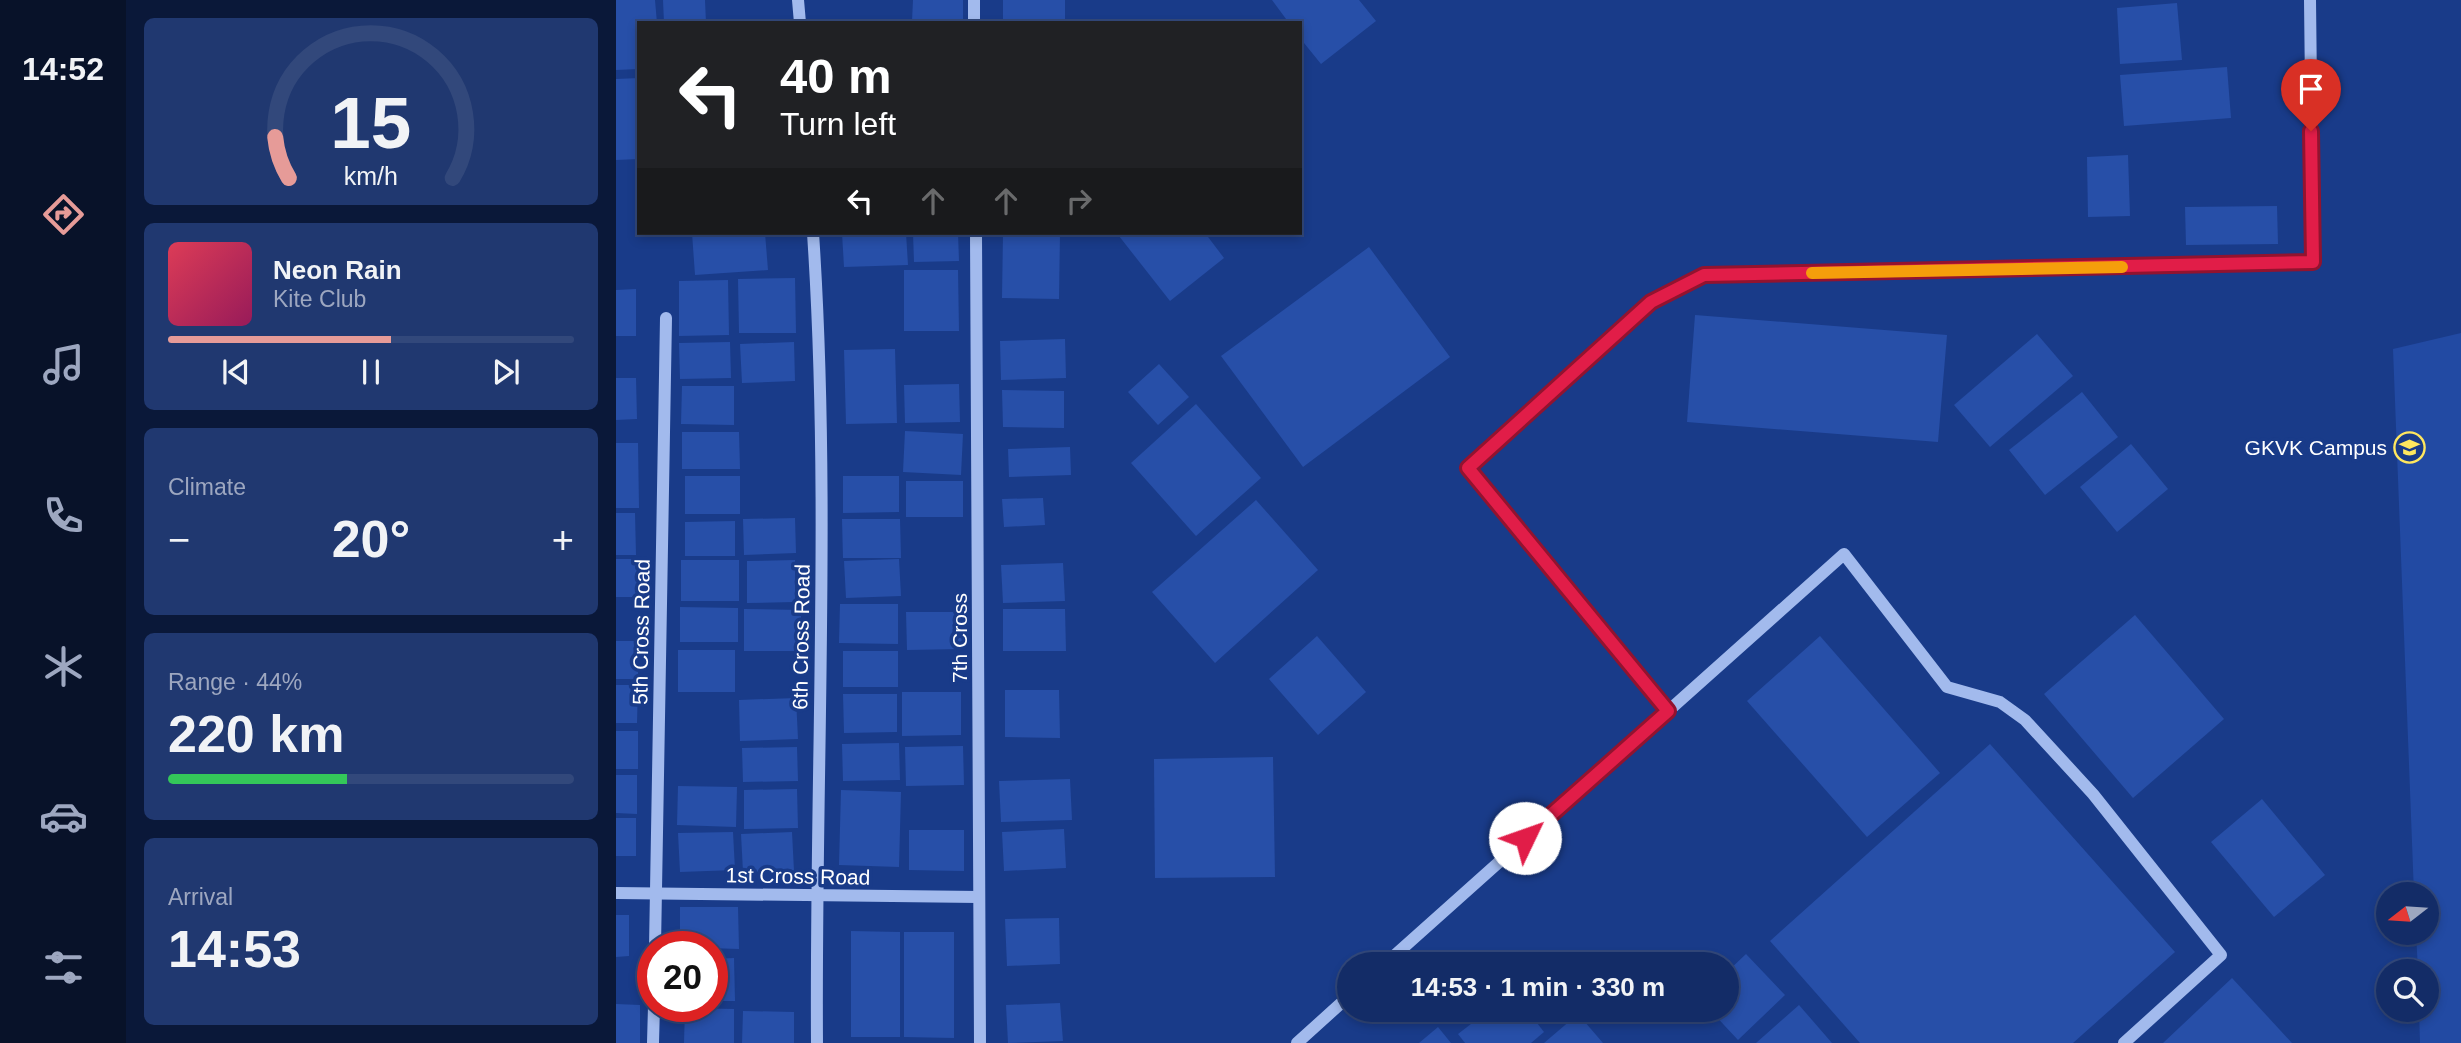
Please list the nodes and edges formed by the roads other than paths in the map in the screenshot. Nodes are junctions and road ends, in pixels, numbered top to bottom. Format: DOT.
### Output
graph roads {
  1 [pos="798,0"];
  2 [pos="974,0"];
  3 [pos="2310,0"];
  4 [pos="800,21"];
  5 [pos="975,21"];
  6 [pos="813,235"];
  7 [pos="976,235"];
  8 [pos="666,318"];
  9 [pos="1668,711"];
  10 [pos="616,893"];
  11 [pos="656,893"];
  12 [pos="816,895"];
  13 [pos="979,897"];
  14 [pos="655,931"];
  15 [pos="1398,952"];
  16 [pos="1337,1007"];
  17 [pos="654,1022"];
  18 [pos="653,1043"];
  19 [pos="817,1043"];
  20 [pos="980,1043"];
  21 [pos="1297,1043"];
  22 [pos="2124,1043"];
  1 -- 4 [label="street"];
  2 -- 5 [label="street"];
  3 -- 9 [label="street"];
  6 -- 12 [label="street, 6th Cross Road"];
  7 -- 13 [label="street, 7th Cross"];
  8 -- 11 [label="street, 5th Cross Road"];
  9 -- 15 [label="street"];
  9 -- 22 [label="street"];
  10 -- 11 [label="street, 1st Cross Road"];
  11 -- 12 [label="street, 1st Cross Road"];
  11 -- 14 [label="street, 5th Cross Road"];
  12 -- 13 [label="street, 1st Cross Road"];
  12 -- 19 [label="street, 6th Cross Road"];
  13 -- 20 [label="street, 7th Cross"];
  16 -- 21 [label="street"];
  17 -- 18 [label="street"];
}
